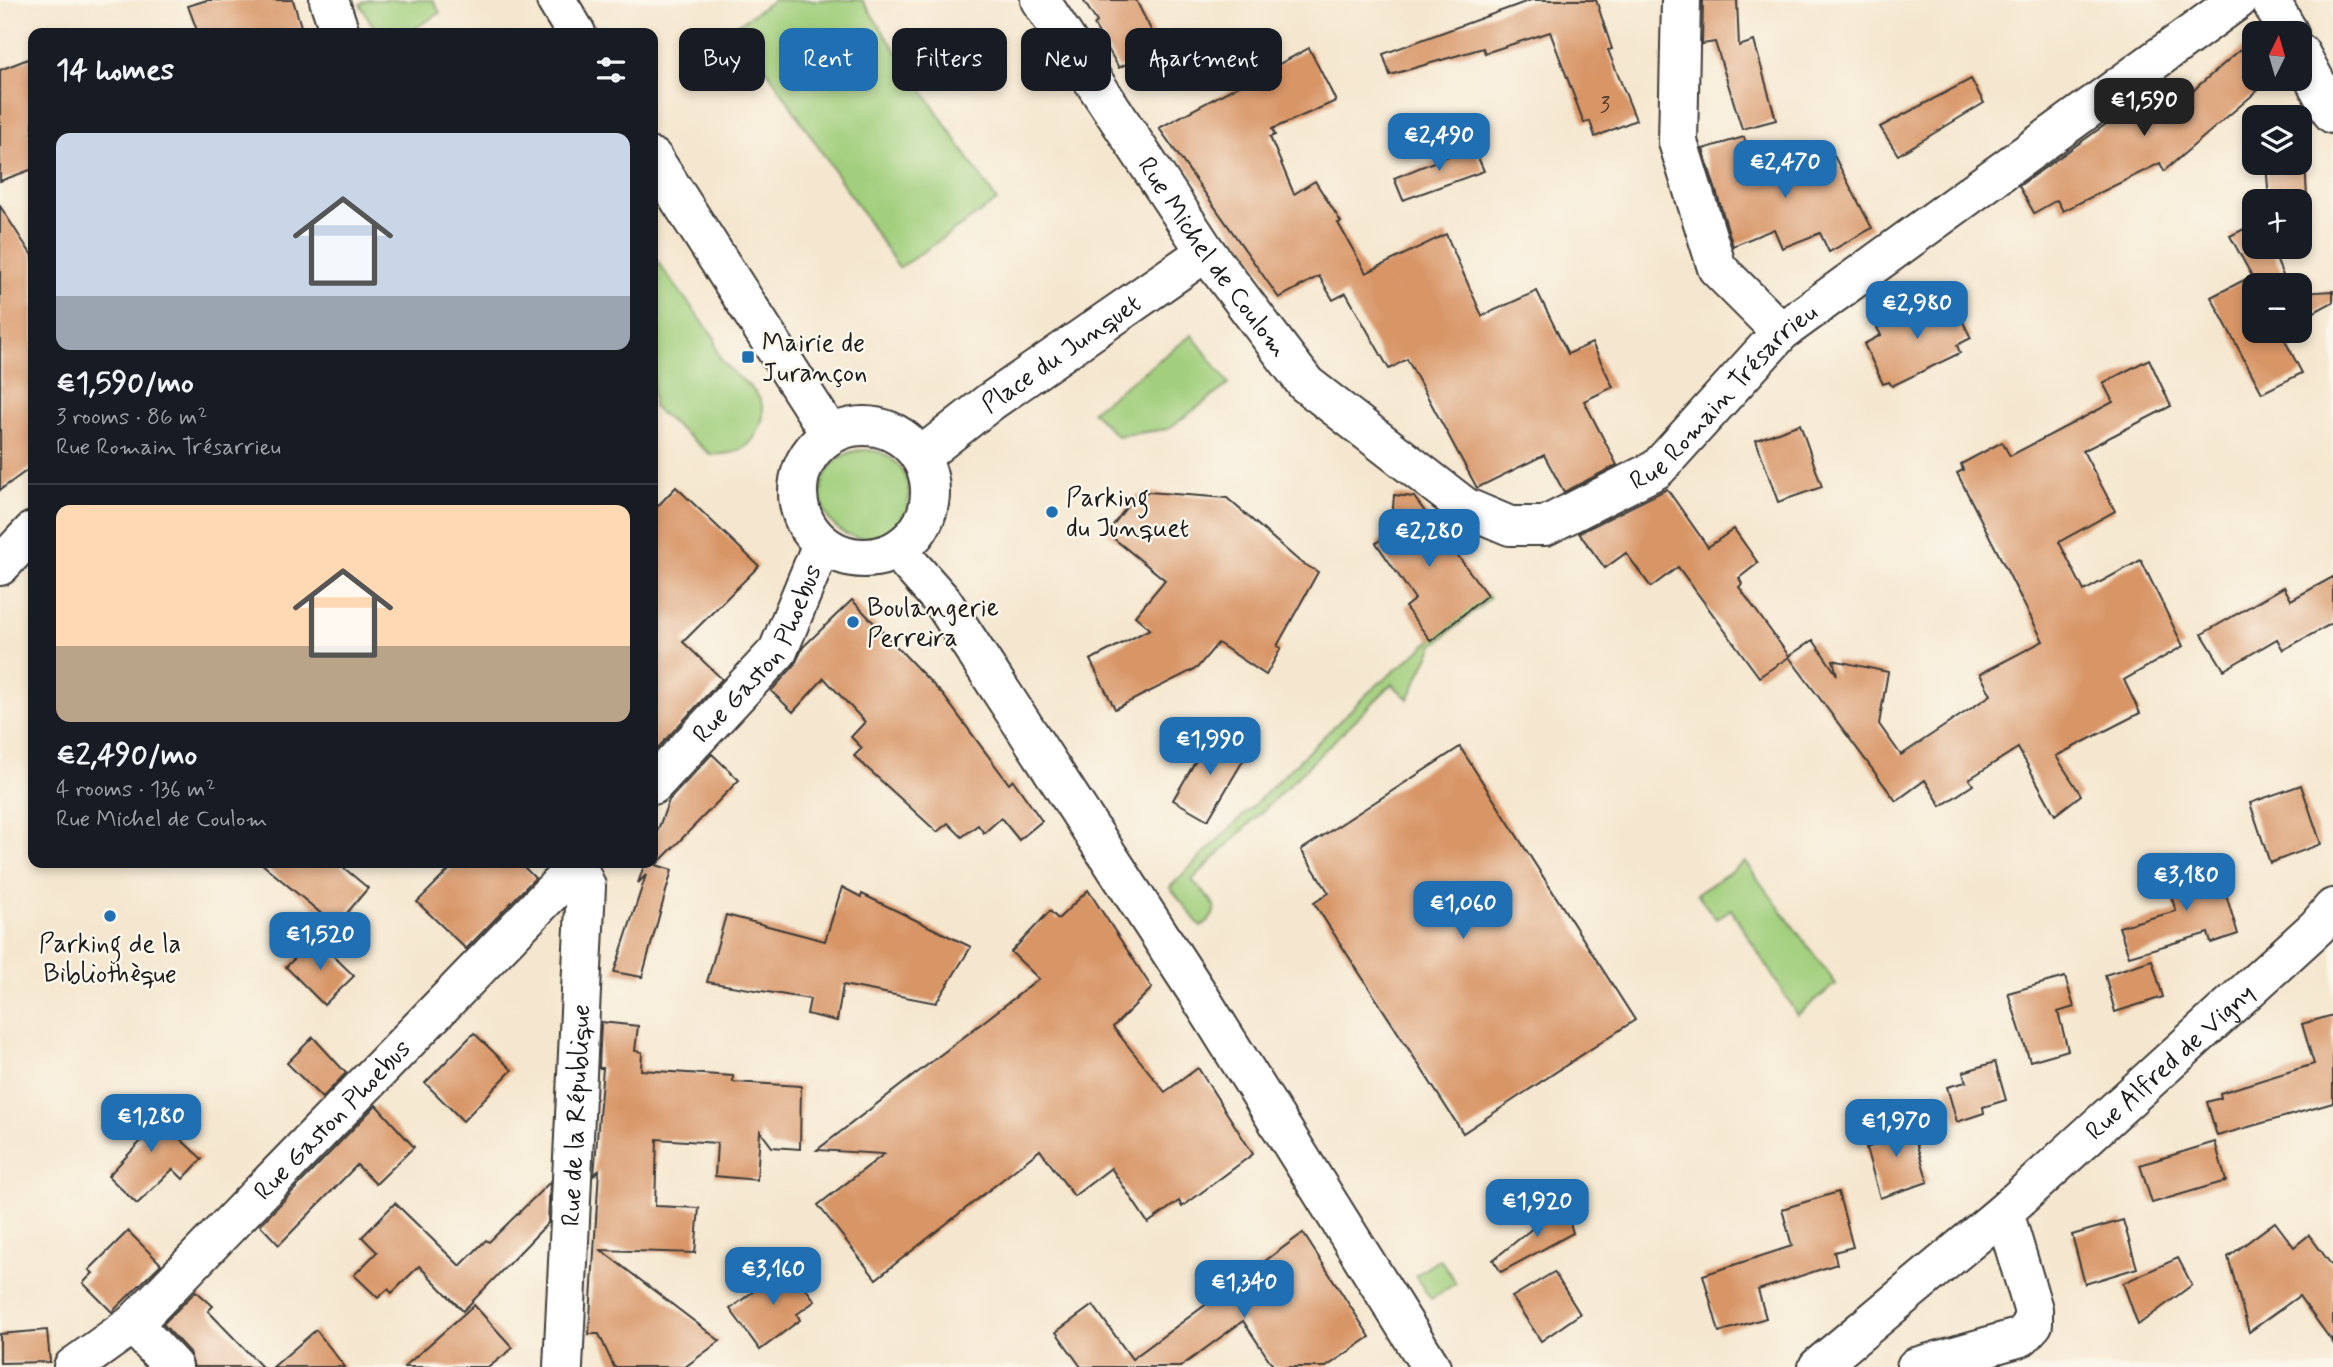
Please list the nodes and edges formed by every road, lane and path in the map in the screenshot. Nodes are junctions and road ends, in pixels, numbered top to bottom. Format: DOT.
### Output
graph roads {
  1 [pos="330,0"];
  2 [pos="556,0"];
  3 [pos="1040,0"];
  4 [pos="1681,0"];
  5 [pos="2238,0"];
  6 [pos="2270,0"];
  7 [pos="2282,21"];
  8 [pos="338,28"];
  9 [pos="573,28"];
  10 [pos="2312,75"];
  11 [pos="2333,114"];
  12 [pos="658,166"];
  13 [pos="1206,252"];
  14 [pos="1781,332"];
  15 [pos="831,435"];
  16 [pos="920,457"];
  17 [pos="1427,477"];
  18 [pos="28,536"];
  19 [pos="822,544"];
  20 [pos="897,550"];
  21 [pos="0,566"];
  22 [pos="658,780"];
  23 [pos="574,868"];
  24 [pos="579,868"];
  25 [pos="2333,908"];
  26 [pos="2004,1212"];
  27 [pos="133,1324"];
  28 [pos="73,1367"];
  29 [pos="173,1367"];
  30 [pos="563,1367"];
  31 [pos="1430,1367"];
  32 [pos="1818,1367"];
  33 [pos="1916,1367"];
  1 -- 8 [label="street"];
  2 -- 9 [label="street"];
  3 -- 13 [label="street, Rue Michel de Coulom"];
  4 -- 14 [label="street"];
  5 -- 14 [label="street, Rue Romain Trésarrieu"];
  6 -- 7 [label="street"];
  10 -- 11 [label="street"];
  12 -- 15 [label="street"];
  13 -- 16 [label="street, Place du Junquet"];
  13 -- 17 [label="street, Rue Michel de Coulom"];
  14 -- 17 [label="street, Rue Romain Trésarrieu"];
  15 -- 16 [label="street"];
  15 -- 19 [label="street"];
  16 -- 20 [label="street"];
  18 -- 21 [label="street"];
  19 -- 20 [label="street"];
  19 -- 22 [label="street, Rue Gaston Phoebus"];
  20 -- 31 [label="street"];
  23 -- 27 [label="street, Rue Gaston Phoebus"];
  24 -- 30 [label="street, Rue de la République"];
  25 -- 26 [label="street, Rue Alfred de Vigny"];
  26 -- 32 [label="street, Rue Alfred de Vigny"];
  26 -- 33 [label="street"];
  27 -- 28 [label="street, Rue Gaston Phoebus"];
  27 -- 29 [label="street"];
}
